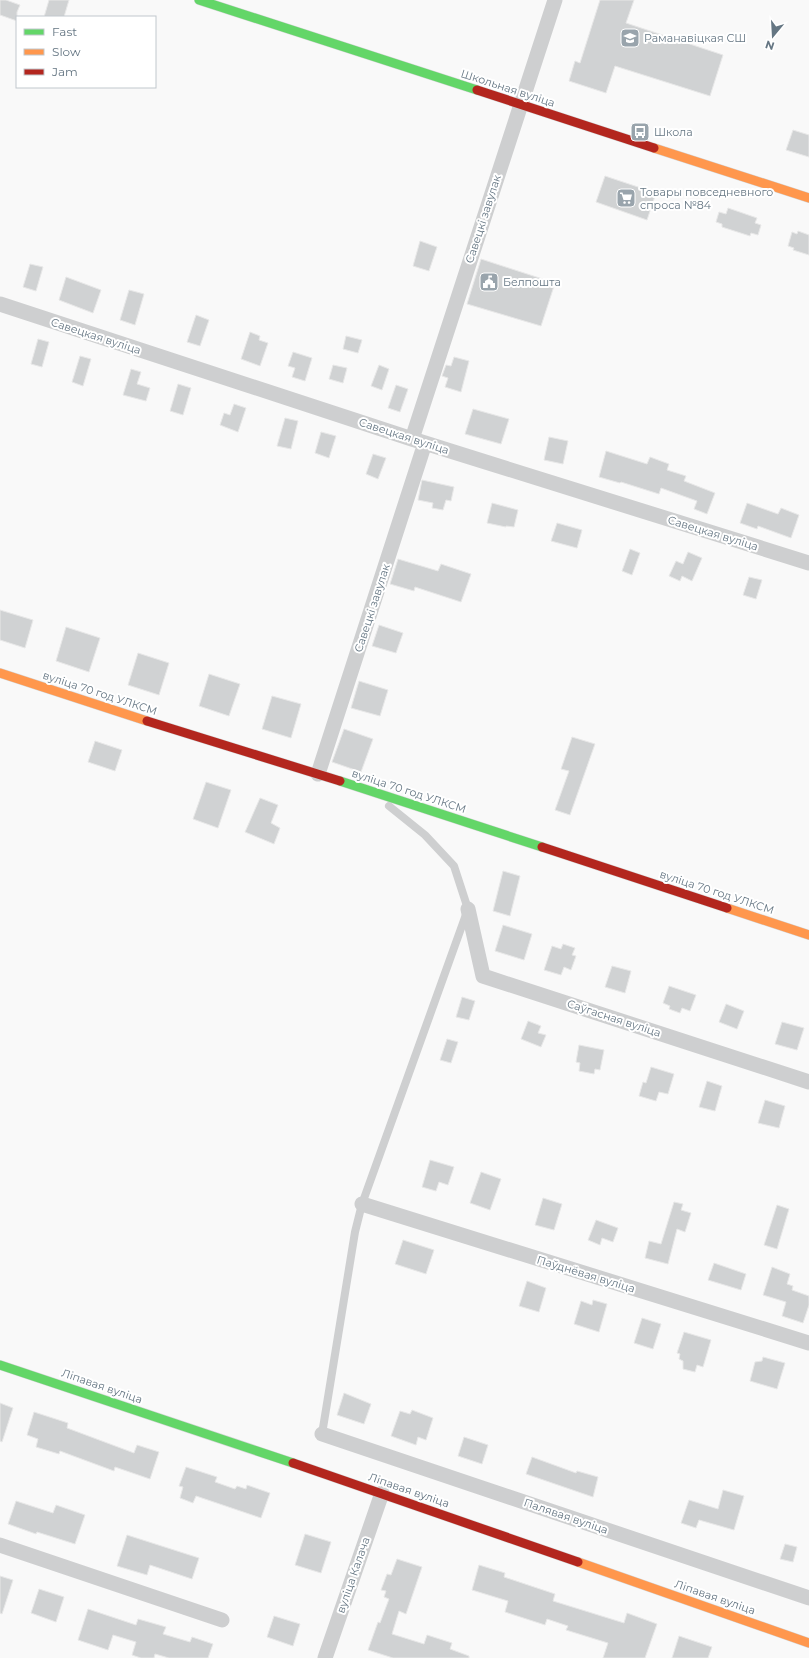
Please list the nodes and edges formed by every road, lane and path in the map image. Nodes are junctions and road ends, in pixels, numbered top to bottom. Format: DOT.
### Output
graph roads {
  1 [pos="199,0"];
  2 [pos="555,0"];
  3 [pos="520,104"];
  4 [pos="809,198"];
  5 [pos="0,304"];
  6 [pos="418,441"];
  7 [pos="809,562"];
  8 [pos="0,673"];
  9 [pos="318,774"];
  10 [pos="368,790"];
  11 [pos="468,909"];
  12 [pos="809,935"];
  13 [pos="809,1082"];
  14 [pos="362,1204"];
  15 [pos="809,1343"];
  16 [pos="0,1365"];
  17 [pos="322,1434"];
  18 [pos="382,1493"];
  19 [pos="0,1545"];
  20 [pos="809,1598"];
  21 [pos="222,1620"];
  22 [pos="809,1643"];
  23 [pos="325,1658"];
  1 -- 3 [label="street, Школьная вуліца"];
  2 -- 3 [label="street, Савецкі завулак"];
  3 -- 4 [label="street, Школьная вуліца"];
  3 -- 6 [label="street, Савецкі завулак"];
  5 -- 6 [label="street, Савецкая вуліца"];
  6 -- 7 [label="street, Савецкая вуліца"];
  6 -- 9 [label="street, Савецкі завулак"];
  8 -- 9 [label="street, вуліца 70 год УЛКСМ"];
  9 -- 10 [label="street, вуліца 70 год УЛКСМ"];
  10 -- 11 [label="lane"];
  10 -- 12 [label="street, вуліца 70 год УЛКСМ"];
  11 -- 13 [label="street, Саўгасная вуліца"];
  11 -- 14 [label="lane"];
  14 -- 15 [label="street, Паўднёвая вуліца"];
  14 -- 17 [label="lane"];
  16 -- 18 [label="street, Ліпавая вуліца"];
  17 -- 20 [label="street, Палявая вуліца"];
  18 -- 22 [label="street, Ліпавая вуліца"];
  18 -- 23 [label="street, вуліца Калача"];
  19 -- 21 [label="street"];
}
